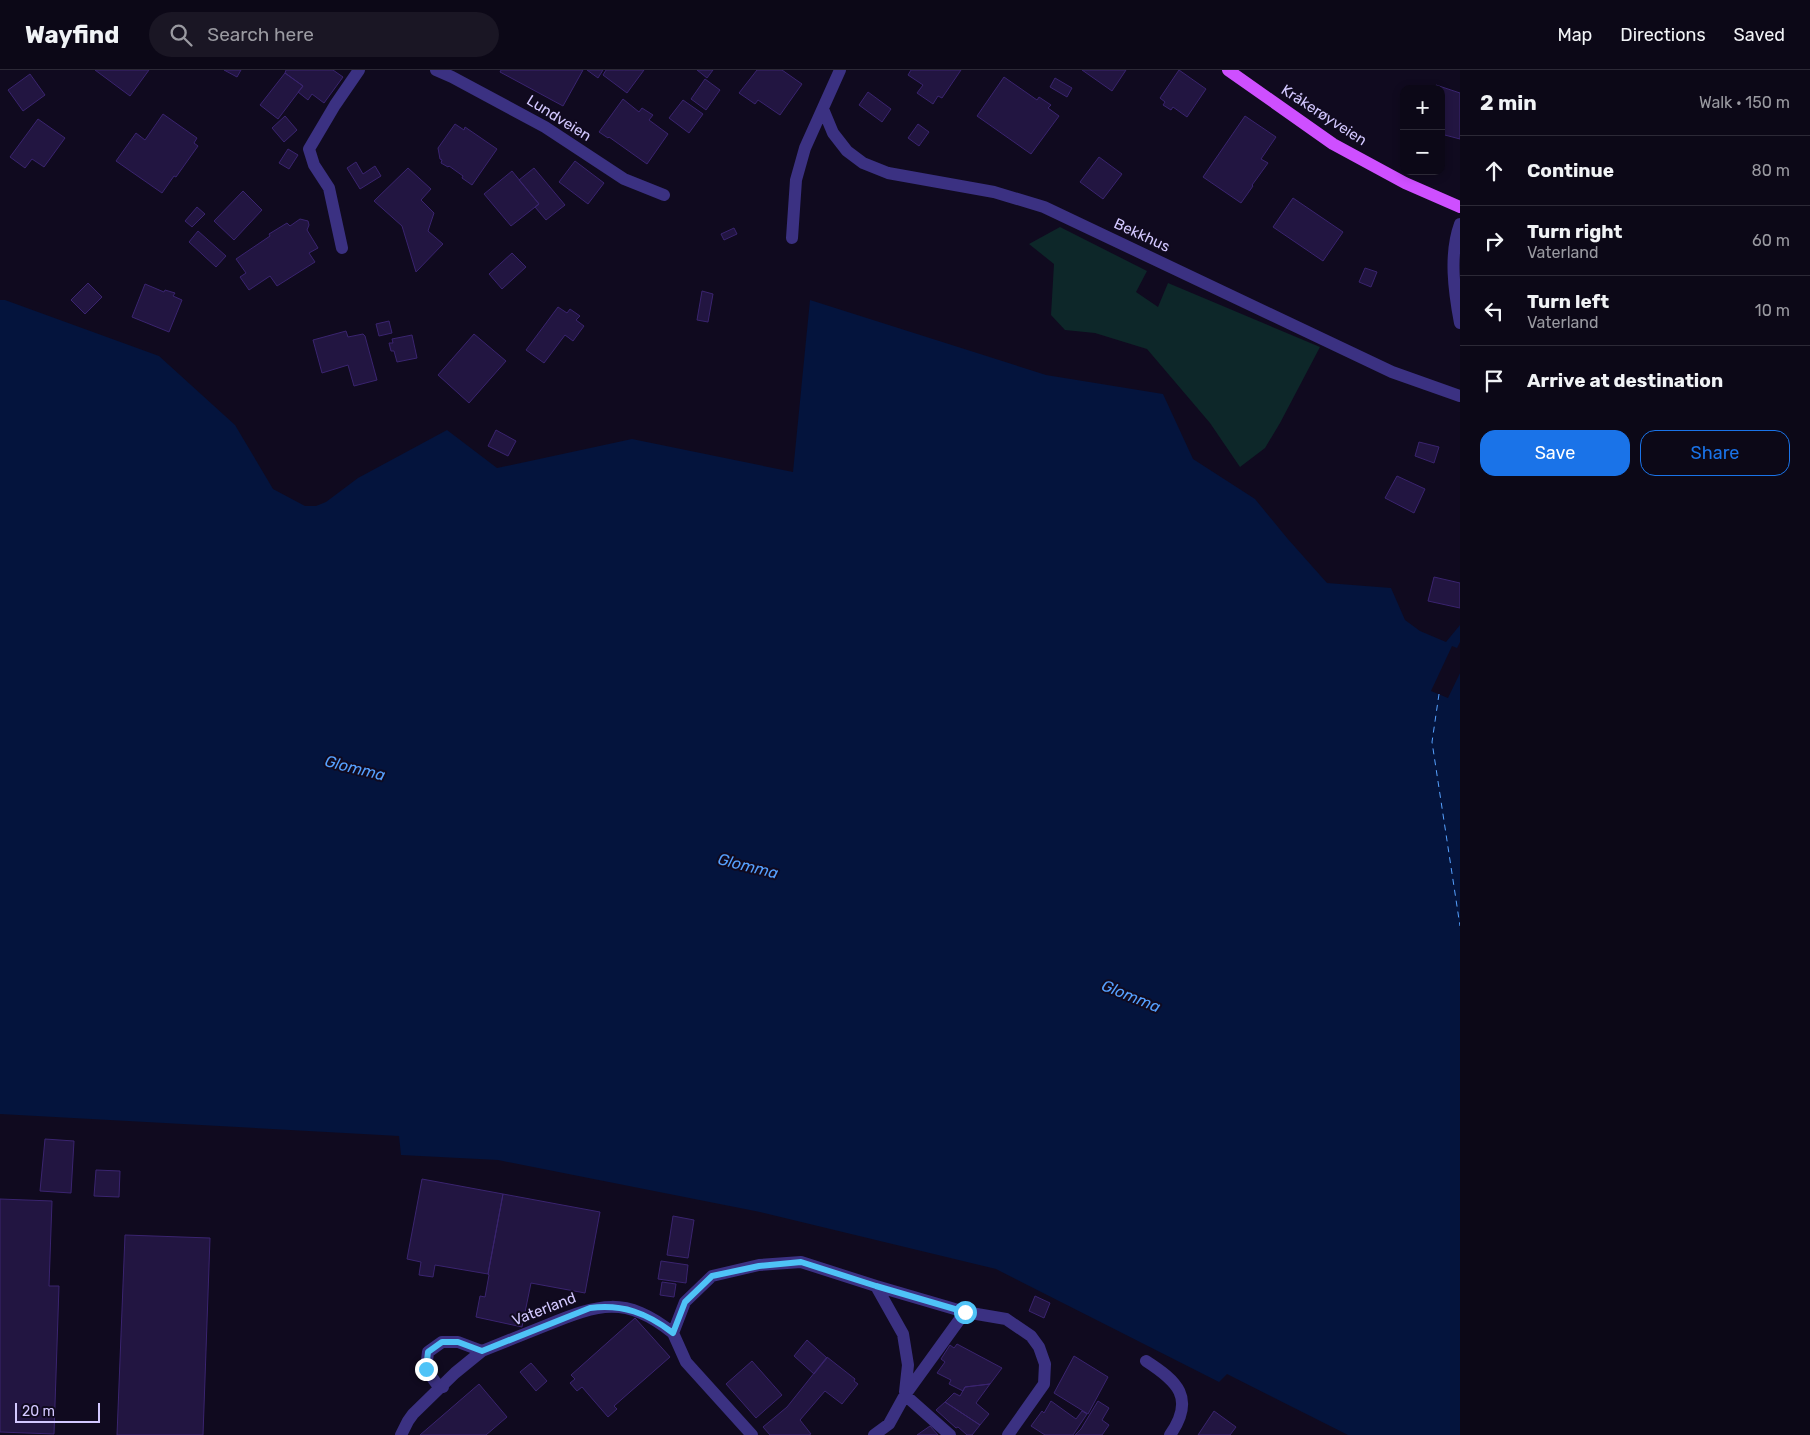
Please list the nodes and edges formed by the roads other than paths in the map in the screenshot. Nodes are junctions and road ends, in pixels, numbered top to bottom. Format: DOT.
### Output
graph roads {
  1 [pos="358,70"];
  2 [pos="436,70"];
  3 [pos="840,70"];
  4 [pos="1228,70"];
  5 [pos="823,109"];
  6 [pos="664,195"];
  7 [pos="1460,207"];
  8 [pos="1460,224"];
  9 [pos="792,238"];
  10 [pos="342,248"];
  11 [pos="1460,323"];
  12 [pos="1460,396"];
  13 [pos="876,1286"];
  14 [pos="965,1312"];
  15 [pos="673,1333"];
  16 [pos="482,1351"];
  17 [pos="1146,1361"];
  18 [pos="443,1387"];
  19 [pos="905,1395"];
  20 [pos="401,1435"];
  21 [pos="752,1435"];
  22 [pos="874,1435"];
  23 [pos="950,1435"];
  24 [pos="1008,1435"];
  25 [pos="1170,1435"];
  1 -- 10 [label="street"];
  2 -- 6 [label="street, Lundveien"];
  3 -- 5 [label="street"];
  4 -- 7 [label="main road, Kråkerøyveien"];
  5 -- 9 [label="street"];
  5 -- 12 [label="street, Bekkhus"];
  8 -- 11 [label="street"];
  13 -- 14 [label="street"];
  13 -- 15 [label="street"];
  13 -- 19 [label="street"];
  14 -- 19 [label="street"];
  14 -- 24 [label="street"];
  15 -- 16 [label="street, Vaterland"];
  15 -- 21 [label="street"];
  16 -- 18 [label="street, Vaterland"];
  16 -- 18 [label="street"];
  17 -- 25 [label="street"];
  18 -- 20 [label="street, Vaterland"];
  19 -- 22 [label="street"];
  19 -- 23 [label="street"];
}
